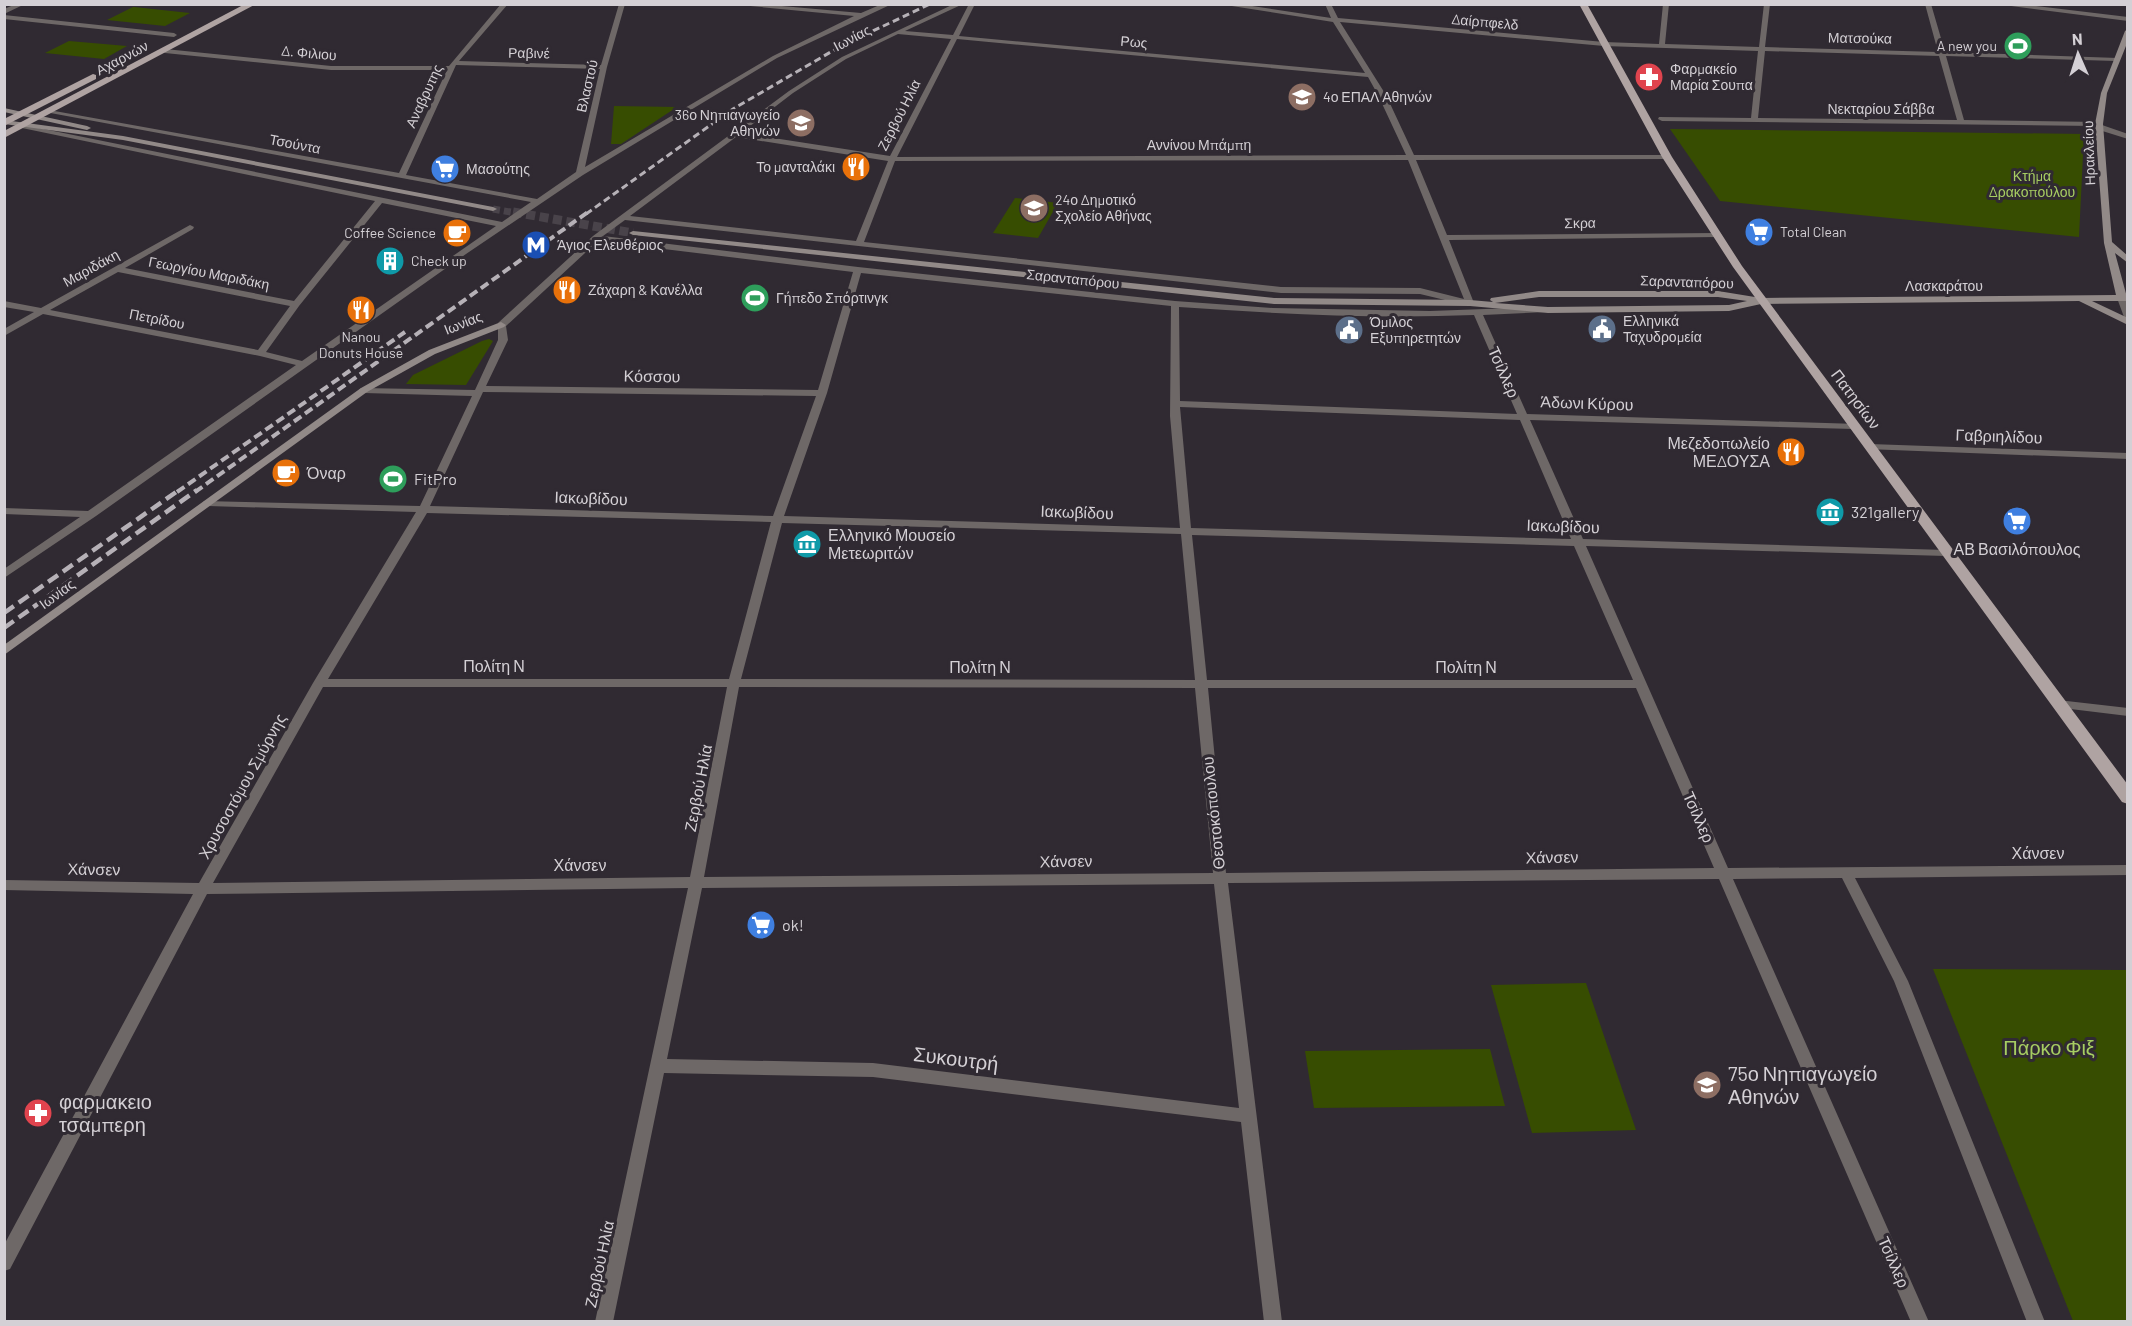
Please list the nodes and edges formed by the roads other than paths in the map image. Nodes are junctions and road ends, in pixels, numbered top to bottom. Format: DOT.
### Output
graph roads {
  1 [pos="22,4"];
  2 [pos="234,4"];
  3 [pos="252,4"];
  4 [pos="505,4"];
  5 [pos="622,4"];
  6 [pos="732,4"];
  7 [pos="889,4"];
  8 [pos="960,4"];
  9 [pos="972,4"];
  10 [pos="1222,4"];
  11 [pos="1328,4"];
  12 [pos="1583,4"];
  13 [pos="1666,4"];
  14 [pos="1767,4"];
  15 [pos="1928,4"];
  16 [pos="1999,4"];
  17 [pos="4,12"];
  18 [pos="862,15"];
  19 [pos="4,17"];
  20 [pos="2127,19"];
  21 [pos="1335,20"];
  22 [pos="2127,31"];
  23 [pos="897,32"];
  24 [pos="174,35"];
  25 [pos="955,38"];
  26 [pos="1604,44"];
  27 [pos="1662,45"];
  28 [pos="1763,47"];
  29 [pos="165,51"];
  30 [pos="1941,52"];
  31 [pos="2116,59"];
  32 [pos="452,65"];
  33 [pos="604,66"];
  34 [pos="1370,75"];
  35 [pos="4,110"];
  36 [pos="23,113"];
  37 [pos="45,114"];
  38 [pos="1662,119"];
  39 [pos="1754,120"];
  40 [pos="1960,121"];
  41 [pos="5,122"];
  42 [pos="2099,125"];
  43 [pos="22,126"];
  44 [pos="733,134"];
  45 [pos="4,135"];
  46 [pos="2127,137"];
  47 [pos="123,138"];
  48 [pos="1667,157"];
  49 [pos="1412,158"];
  50 [pos="892,159"];
  51 [pos="580,173"];
  52 [pos="401,177"];
  53 [pos="380,200"];
  54 [pos="537,201"];
  55 [pos="494,209"];
  56 [pos="624,218"];
  57 [pos="503,225"];
  58 [pos="190,227"];
  59 [pos="633,233"];
  60 [pos="1718,235"];
  61 [pos="596,238"];
  62 [pos="1443,238"];
  63 [pos="860,242"];
  64 [pos="2108,243"];
  65 [pos="2127,261"];
  66 [pos="118,269"];
  67 [pos="858,270"];
  68 [pos="2067,298"];
  69 [pos="2124,298"];
  70 [pos="1761,301"];
  71 [pos="1470,303"];
  72 [pos="4,304"];
  73 [pos="296,304"];
  74 [pos="1175,304"];
  75 [pos="44,310"];
  76 [pos="1548,310"];
  77 [pos="1478,313"];
  78 [pos="2127,316"];
  79 [pos="2127,322"];
  80 [pos="501,325"];
  81 [pos="4,333"];
  82 [pos="260,353"];
  83 [pos="304,364"];
  84 [pos="364,390"];
  85 [pos="480,391"];
  86 [pos="822,393"];
  87 [pos="1175,404"];
  88 [pos="1523,417"];
  89 [pos="1854,426"];
  90 [pos="1870,447"];
  91 [pos="2127,456"];
  92 [pos="208,503"];
  93 [pos="423,510"];
  94 [pos="4,511"];
  95 [pos="92,514"];
  96 [pos="777,520"];
  97 [pos="1186,531"];
  98 [pos="1579,543"];
  99 [pos="1946,553"];
  100 [pos="4,575"];
  101 [pos="4,651"];
  102 [pos="319,683"];
  103 [pos="734,683"];
  104 [pos="1201,684"];
  105 [pos="1641,684"];
  106 [pos="2058,704"];
  107 [pos="2127,712"];
  108 [pos="2127,798"];
  109 [pos="2127,870"];
  110 [pos="1846,873"];
  111 [pos="1724,874"];
  112 [pos="1220,878"];
  113 [pos="696,883"];
  114 [pos="4,885"];
  115 [pos="203,889"];
  116 [pos="658,1066"];
  117 [pos="1248,1116"];
  118 [pos="4,1263"];
  119 [pos="604,1322"];
  120 [pos="1273,1322"];
  121 [pos="1920,1322"];
  122 [pos="2036,1322"];
  1 -- 17 [label="street"];
  2 -- 24 [label="main road, Αχαρνών"];
  3 -- 29 [label="main road, Αχαρνών"];
  4 -- 32 [label="street, Αναβρυτης"];
  5 -- 33 [label="street, Βλαστού"];
  6 -- 18 [label="street"];
  7 -- 18 [label="street, Ιωνίας"];
  8 -- 23 [label="street, Ιωνίας"];
  9 -- 25 [label="street, Ζερβού Ηλία"];
  10 -- 21 [label="street, Δαίρπφελδ"];
  11 -- 21 [label="street"];
  12 -- 26 [label="main road, Πατησίων"];
  13 -- 27 [label="street"];
  14 -- 28 [label="street"];
  15 -- 30 [label="street"];
  16 -- 20 [label="street"];
  18 -- 51 [label="street, Ιωνίας"];
  19 -- 24 [label="street"];
  21 -- 26 [label="street, Δαίρπφελδ"];
  21 -- 34 [label="street"];
  22 -- 31 [label="street, Ηρακλείου"];
  23 -- 25 [label="street, Ρως"];
  23 -- 44 [label="street, Ιωνίας"];
  24 -- 36 [label="main road, Αχαρνών"];
  25 -- 34 [label="street, Ρως"];
  25 -- 50 [label="street, Ζερβού Ηλία"];
  26 -- 27 [label="street, Ματσούκα"];
  26 -- 48 [label="main road, Πατησίων"];
  27 -- 28 [label="street, Ματσούκα"];
  28 -- 30 [label="street, Ματσούκα"];
  28 -- 39 [label="street"];
  29 -- 32 [label="street, Δ. Φιλιου"];
  29 -- 37 [label="main road, Αχαρνών"];
  30 -- 31 [label="street, Ματσούκα"];
  30 -- 40 [label="street"];
  31 -- 42 [label="street, Ηρακλείου"];
  32 -- 33 [label="street, Ραβινέ"];
  32 -- 52 [label="street, Αναβρυτης"];
  33 -- 51 [label="street, Βλαστού"];
  34 -- 49 [label="street"];
  35 -- 36 [label="street, Τσούντα"];
  36 -- 37 [label="street, Τσούντα"];
  36 -- 41 [label="main road, Αχαρνών"];
  37 -- 43 [label="main road, Αχαρνών"];
  37 -- 47 [label="street, Τσούντα"];
  37 -- 52 [label="street, Τσούντα"];
  38 -- 39 [label="street, Νεκταρίου Σάββα"];
  39 -- 40 [label="street, Νεκταρίου Σάββα"];
  40 -- 42 [label="street, Νεκταρίου Σάββα"];
  41 -- 43 [label="street, Τσούντα"];
  42 -- 46 [label="street, Νεκταρίου Σάββα"];
  42 -- 64 [label="street, Ηρακλείου"];
  43 -- 45 [label="main road, Αχαρνών"];
  43 -- 47 [label="street, Τσούντα"];
  43 -- 53 [label="street, Τσούντα"];
  44 -- 50 [label="street, Αννίνου Μπάμπη"];
  44 -- 56 [label="street, Ιωνίας"];
  47 -- 55 [label="street, Τσούντα"];
  48 -- 49 [label="street, Αννίνου Μπάμπη"];
  48 -- 60 [label="main road, Πατησίων"];
  49 -- 50 [label="street, Αννίνου Μπάμπη"];
  49 -- 62 [label="street"];
  50 -- 63 [label="street, Ζερβού Ηλία"];
  51 -- 54 [label="street, Ιωνίας"];
  52 -- 54 [label="street, Τσούντα"];
  53 -- 57 [label="street, Τσούντα"];
  53 -- 73 [label="street"];
  54 -- 57 [label="street, Ιωνίας"];
  56 -- 61 [label="street, Ιωνίας"];
  56 -- 63 [label="street, Σαρανταπόρου"];
  57 -- 83 [label="street, Ιωνίας"];
  58 -- 66 [label="street, Μαριδάκη"];
  59 -- 71 [label="street, Σαρανταπόρου"];
  60 -- 62 [label="street, Σκρα"];
  60 -- 70 [label="main road, Πατησίων"];
  61 -- 67 [label="street, Σαρανταπόρου"];
  61 -- 80 [label="street, Ιωνίας"];
  62 -- 71 [label="street"];
  63 -- 71 [label="street, Σαρανταπόρου"];
  64 -- 65 [label="street"];
  64 -- 69 [label="street, Ηρακλείου"];
  66 -- 73 [label="street, Γεωργίου Μαριδάκη"];
  66 -- 75 [label="street, Μαριδάκη"];
  67 -- 74 [label="street, Σαρανταπόρου"];
  67 -- 86 [label="street, Ζερβού Ηλία"];
  68 -- 69 [label="street, Λασκαράτου"];
  68 -- 70 [label="street, Λασκαράτου"];
  68 -- 79 [label="street"];
  69 -- 78 [label="street, Ηρακλείου"];
  70 -- 71 [label="street, Σαρανταπόρου"];
  70 -- 76 [label="street, Σαρανταπόρου"];
  70 -- 89 [label="main road, Πατησίων"];
  71 -- 76 [label="street, Σαρανταπόρου"];
  72 -- 75 [label="street, Πετρίδου"];
  73 -- 82 [label="street"];
  74 -- 77 [label="street, Σαρανταπόρου"];
  74 -- 87 [label="street, Θεοτοκόπουλου"];
  75 -- 81 [label="street, Μαριδάκη"];
  75 -- 82 [label="street, Πετρίδου"];
  76 -- 77 [label="street, Σαρανταπόρου"];
  77 -- 88 [label="street, Τσίλλερ"];
  80 -- 84 [label="street, Ιωνίας"];
  80 -- 85 [label="street, Χρυσοστόμου Σμύρνης"];
  82 -- 83 [label="street, Πετρίδου"];
  83 -- 95 [label="street, Ιωνίας"];
  84 -- 85 [label="street, Κόσσου"];
  84 -- 92 [label="street, Ιωνίας"];
  85 -- 86 [label="street, Κόσσου"];
  85 -- 93 [label="street, Χρυσοστόμου Σμύρνης"];
  86 -- 96 [label="street, Ζερβού Ηλία"];
  87 -- 88 [label="street, Άδωνι Κύρου"];
  87 -- 97 [label="street, Θεοτοκόπουλου"];
  88 -- 89 [label="street, Άδωνι Κύρου"];
  88 -- 98 [label="street, Τσίλλερ"];
  89 -- 90 [label="main road, Πατησίων"];
  90 -- 91 [label="street, Γαβριηλίδου"];
  90 -- 99 [label="main road, Πατησίων"];
  92 -- 93 [label="street, Ιακωβίδου"];
  92 -- 101 [label="street, Ιωνίας"];
  93 -- 96 [label="street, Ιακωβίδου"];
  93 -- 102 [label="street, Χρυσοστόμου Σμύρνης"];
  94 -- 95 [label="street"];
  95 -- 100 [label="street, Ιωνίας"];
  96 -- 97 [label="street, Ιακωβίδου"];
  96 -- 103 [label="street, Ζερβού Ηλία"];
  97 -- 98 [label="street, Ιακωβίδου"];
  97 -- 104 [label="street, Θεοτοκόπουλου"];
  98 -- 99 [label="street, Ιακωβίδου"];
  98 -- 105 [label="street, Τσίλλερ"];
  99 -- 106 [label="main road, Πατησίων"];
  102 -- 103 [label="street, Πολίτη Ν"];
  102 -- 115 [label="street, Χρυσοστόμου Σμύρνης"];
  103 -- 104 [label="street, Πολίτη Ν"];
  103 -- 113 [label="street, Ζερβού Ηλία"];
  104 -- 105 [label="street, Πολίτη Ν"];
  104 -- 112 [label="street, Θεοτοκόπουλου"];
  105 -- 111 [label="street, Τσίλλερ"];
  106 -- 107 [label="street"];
  106 -- 108 [label="main road, Πατησίων"];
  109 -- 110 [label="street, Χάνσεν"];
  110 -- 111 [label="street, Χάνσεν"];
  110 -- 122 [label="street"];
  111 -- 112 [label="street, Χάνσεν"];
  111 -- 121 [label="street, Τσίλλερ"];
  112 -- 113 [label="street, Χάνσεν"];
  112 -- 117 [label="street, Θεοτοκόπουλου"];
  113 -- 115 [label="street, Χάνσεν"];
  113 -- 116 [label="street, Ζερβού Ηλία"];
  114 -- 115 [label="street, Χάνσεν"];
  115 -- 118 [label="street, Χρυσοστόμου Σμύρνης"];
  116 -- 117 [label="street, Συκουτρή"];
  116 -- 119 [label="street, Ζερβού Ηλία"];
  117 -- 120 [label="street, Θεοτοκόπουλου"];
}
